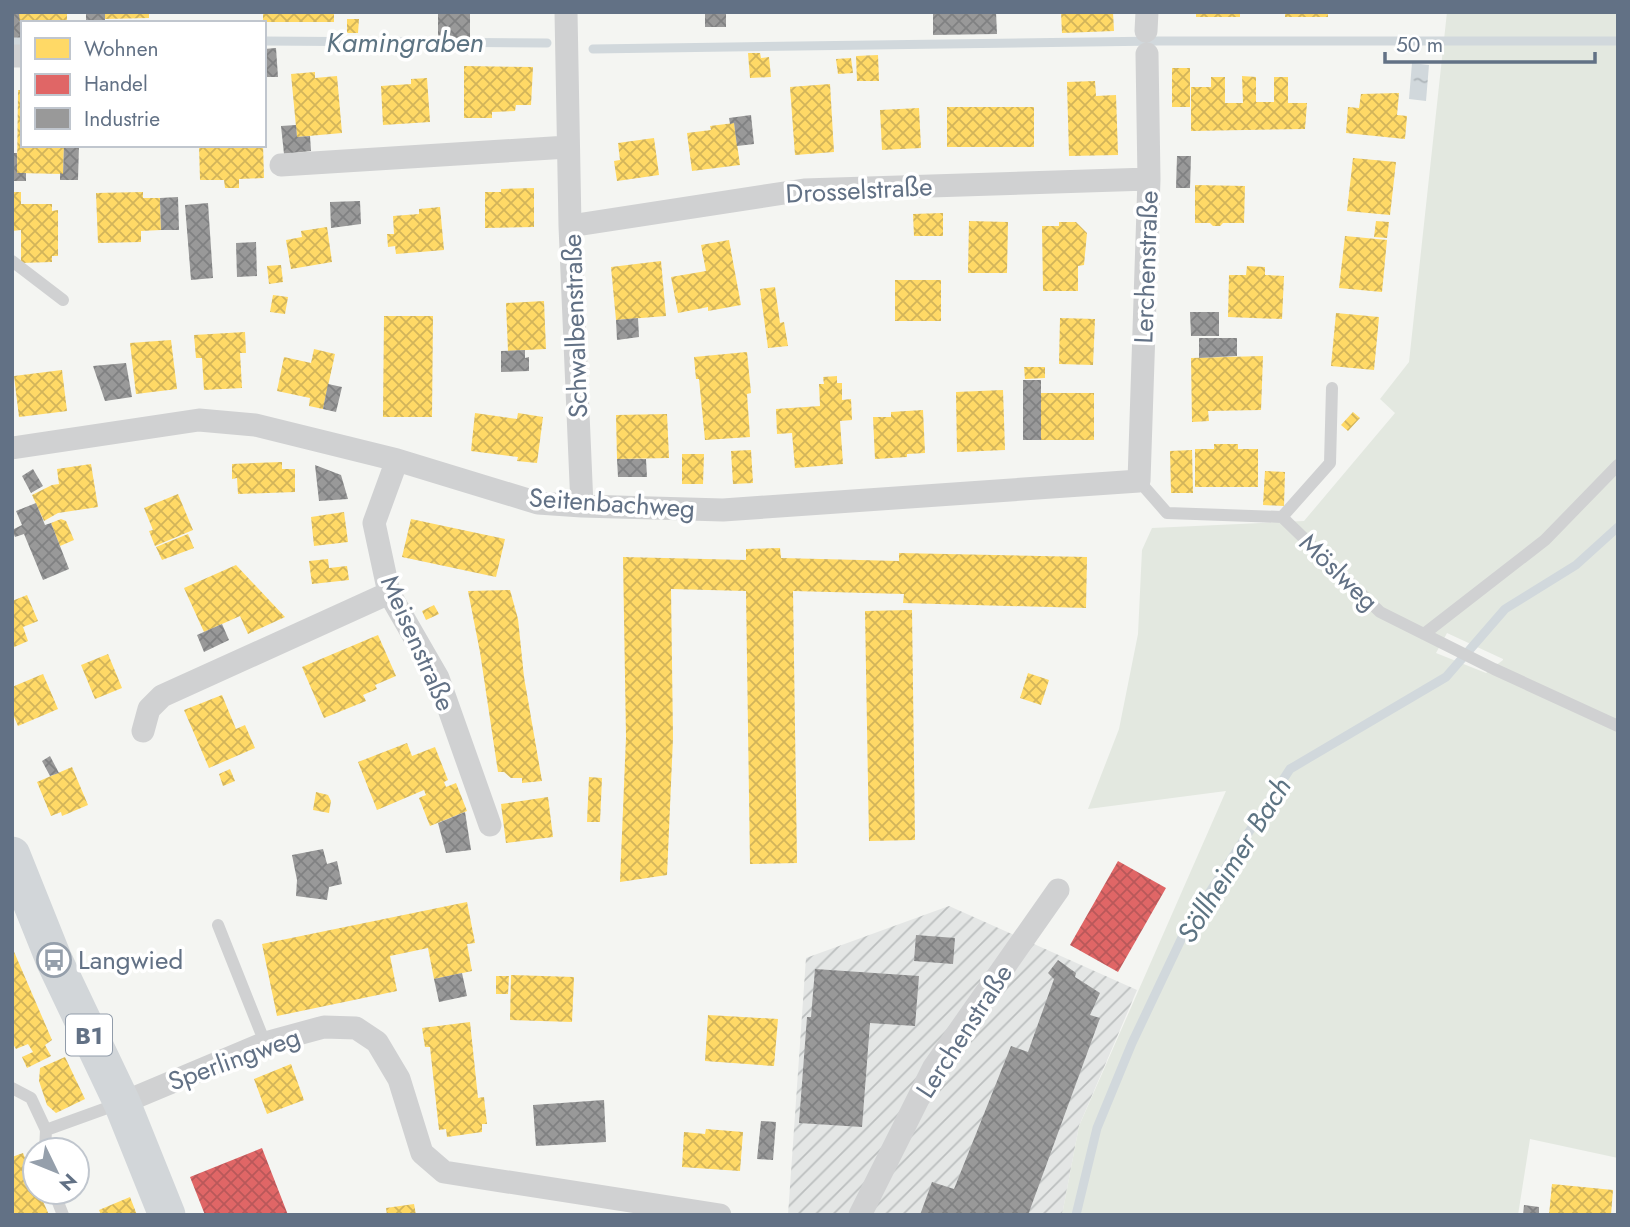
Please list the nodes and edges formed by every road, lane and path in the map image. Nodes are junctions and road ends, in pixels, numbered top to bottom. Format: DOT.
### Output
graph roads {
  1 [pos="566,12"];
  2 [pos="1147,33"];
  3 [pos="568,147"];
  4 [pos="281,164"];
  5 [pos="1149,179"];
  6 [pos="570,226"];
  7 [pos="12,261"];
  8 [pos="63,300"];
  9 [pos="1332,388"];
  10 [pos="12,448"];
  11 [pos="397,460"];
  12 [pos="1618,465"];
  13 [pos="1139,481"];
  14 [pos="582,506"];
  15 [pos="1282,517"];
  16 [pos="389,593"];
  17 [pos="1424,634"];
  18 [pos="1618,726"];
  19 [pos="144,731"];
  20 [pos="490,825"];
  21 [pos="12,855"];
  22 [pos="1058,890"];
  23 [pos="218,925"];
  24 [pos="265,1043"];
  25 [pos="12,1088"];
  26 [pos="121,1102"];
  27 [pos="46,1130"];
  28 [pos="46,1136"];
  29 [pos="167,1215"];
  30 [pos="720,1215"];
  31 [pos="860,1215"];
  1 -- 3 [label="street, Schwalbenstraße"];
  2 -- 5 [label="street, Lerchenstraße"];
  3 -- 4 [label="street"];
  3 -- 6 [label="street, Schwalbenstraße"];
  5 -- 6 [label="street, Drosselstraße"];
  5 -- 13 [label="street, Lerchenstraße"];
  6 -- 14 [label="street, Schwalbenstraße"];
  7 -- 8 [label="lane"];
  9 -- 15 [label="lane"];
  10 -- 11 [label="street, Seitenbachweg"];
  11 -- 14 [label="street, Seitenbachweg"];
  11 -- 16 [label="street, Meisenstraße"];
  12 -- 17 [label="lane"];
  13 -- 14 [label="street, Seitenbachweg"];
  13 -- 15 [label="lane, Möslweg"];
  15 -- 17 [label="lane, Möslweg"];
  16 -- 19 [label="street"];
  16 -- 20 [label="street, Meisenstraße"];
  17 -- 18 [label="lane, Möslweg"];
  21 -- 26 [label="main road, B1"];
  22 -- 31 [label="street, Lerchenstraße"];
  23 -- 24 [label="lane"];
  24 -- 26 [label="street, Sperlingweg"];
  24 -- 30 [label="street, Sperlingweg"];
  25 -- 27 [label="lane"];
  26 -- 27 [label="lane"];
  26 -- 29 [label="main road, B1"];
  27 -- 28 [label="lane"];
}
